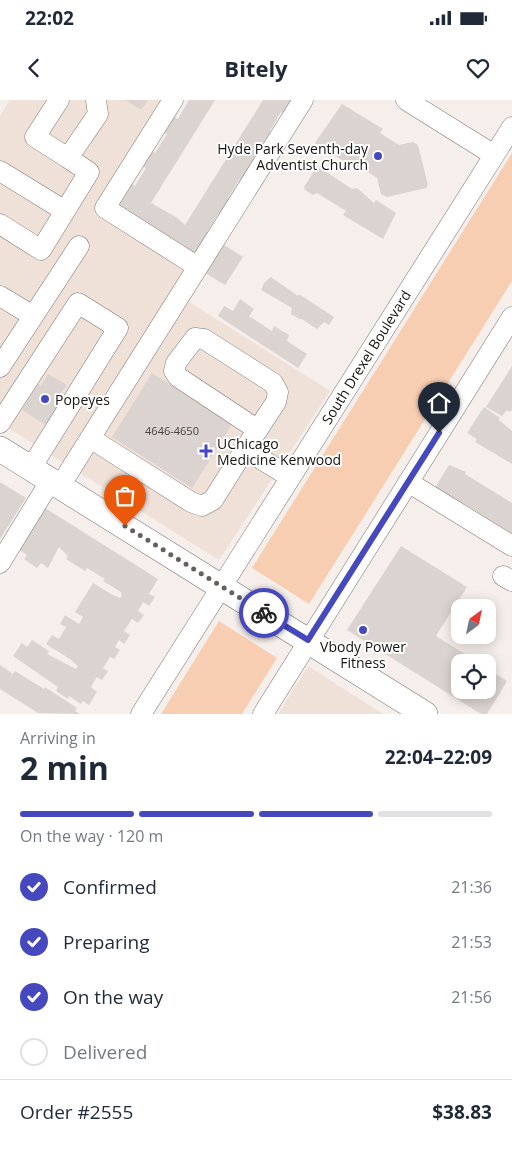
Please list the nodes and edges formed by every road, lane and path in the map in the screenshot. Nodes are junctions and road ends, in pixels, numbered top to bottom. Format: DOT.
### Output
graph roads {
  1 [pos="58,100"];
  2 [pos="96,100"];
  3 [pos="173,100"];
  4 [pos="303,100"];
  5 [pos="406,100"];
  6 [pos="512,127"];
  7 [pos="494,155"];
  8 [pos="68,158"];
  9 [pos="0,171"];
  10 [pos="65,211"];
  11 [pos="0,224"];
  12 [pos="79,246"];
  13 [pos="198,267"];
  14 [pos="0,296"];
  15 [pos="32,316"];
  16 [pos="512,317"];
  17 [pos="0,367"];
  18 [pos="0,423"];
  19 [pos="258,430"];
  20 [pos="90,438"];
  21 [pos="0,449"];
  22 [pos="245,449"];
  23 [pos="290,477"];
  24 [pos="47,478"];
  25 [pos="408,482"];
  26 [pos="512,546"];
  27 [pos="0,563"];
  28 [pos="220,586"];
  29 [pos="308,640"];
  30 [pos="140,714"];
  31 [pos="263,714"];
  32 [pos="425,714"];
  1 -- 8 [label="street"];
  2 -- 8 [label="street"];
  3 -- 13 [label="street"];
  4 -- 13 [label="street"];
  5 -- 7 [label="street"];
  6 -- 7 [label="street, South Drexel Boulevard"];
  7 -- 23 [label="street, South Drexel Boulevard"];
  8 -- 10 [label="street"];
  9 -- 10 [label="street"];
  10 -- 11 [label="street"];
  12 -- 15 [label="street"];
  13 -- 20 [label="street"];
  14 -- 15 [label="street"];
  15 -- 17 [label="street"];
  16 -- 25 [label="street"];
  18 -- 24 [label="street"];
  19 -- 19 [label="street"];
  19 -- 22 [label="street"];
  20 -- 22 [label="street"];
  20 -- 24 [label="street"];
  21 -- 24 [label="main road"];
  22 -- 23 [label="street"];
  23 -- 28 [label="street, South Drexel Boulevard"];
  24 -- 27 [label="street"];
  24 -- 28 [label="main road"];
  25 -- 26 [label="street"];
  25 -- 29 [label="street"];
  28 -- 29 [label="main road"];
  28 -- 30 [label="street, South Drexel Boulevard"];
  29 -- 31 [label="street"];
  29 -- 32 [label="main road"];
}
